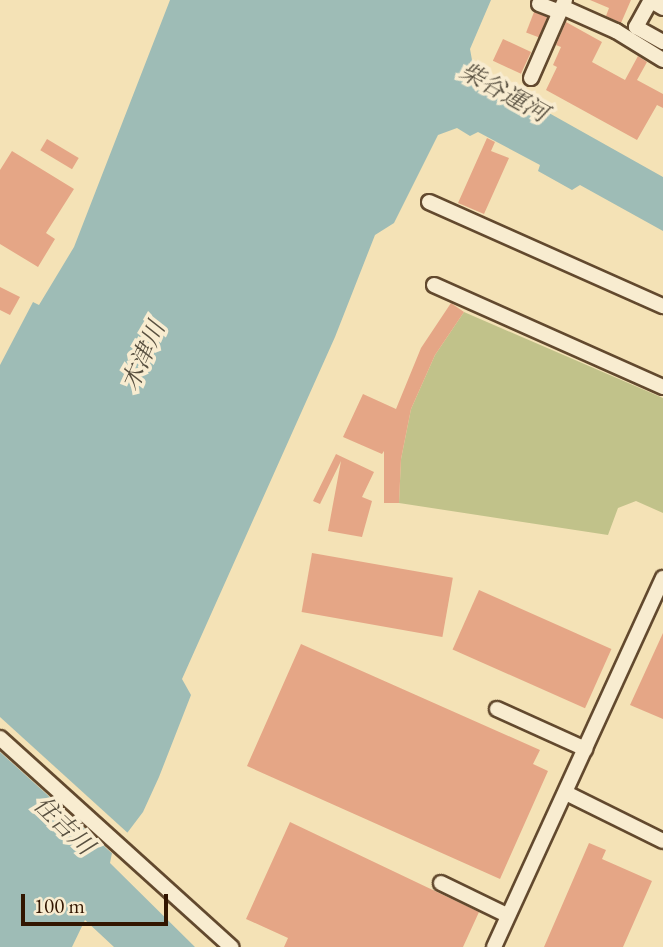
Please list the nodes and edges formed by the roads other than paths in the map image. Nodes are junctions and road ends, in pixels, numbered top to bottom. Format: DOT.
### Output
graph roads {
  1 [pos="655,3"];
  2 [pos="539,4"];
  3 [pos="562,6"];
  4 [pos="663,42"];
  5 [pos="663,60"];
  6 [pos="537,74"];
  7 [pos="429,202"];
  8 [pos="434,285"];
  9 [pos="663,306"];
  10 [pos="663,387"];
  11 [pos="663,578"];
  12 [pos="497,709"];
  13 [pos="0,738"];
  14 [pos="585,749"];
  15 [pos="566,793"];
  16 [pos="663,841"];
  17 [pos="441,883"];
  18 [pos="508,915"];
  19 [pos="231,947"];
  20 [pos="494,947"];
  1 -- 4 [label="street"];
  2 -- 3 [label="street"];
  3 -- 5 [label="street"];
  3 -- 6 [label="street"];
  7 -- 9 [label="street"];
  8 -- 10 [label="street"];
  11 -- 14 [label="street"];
  12 -- 14 [label="street"];
  13 -- 19 [label="street"];
  14 -- 15 [label="street"];
  15 -- 16 [label="street"];
  15 -- 18 [label="street"];
  17 -- 18 [label="street"];
  18 -- 20 [label="street"];
}
